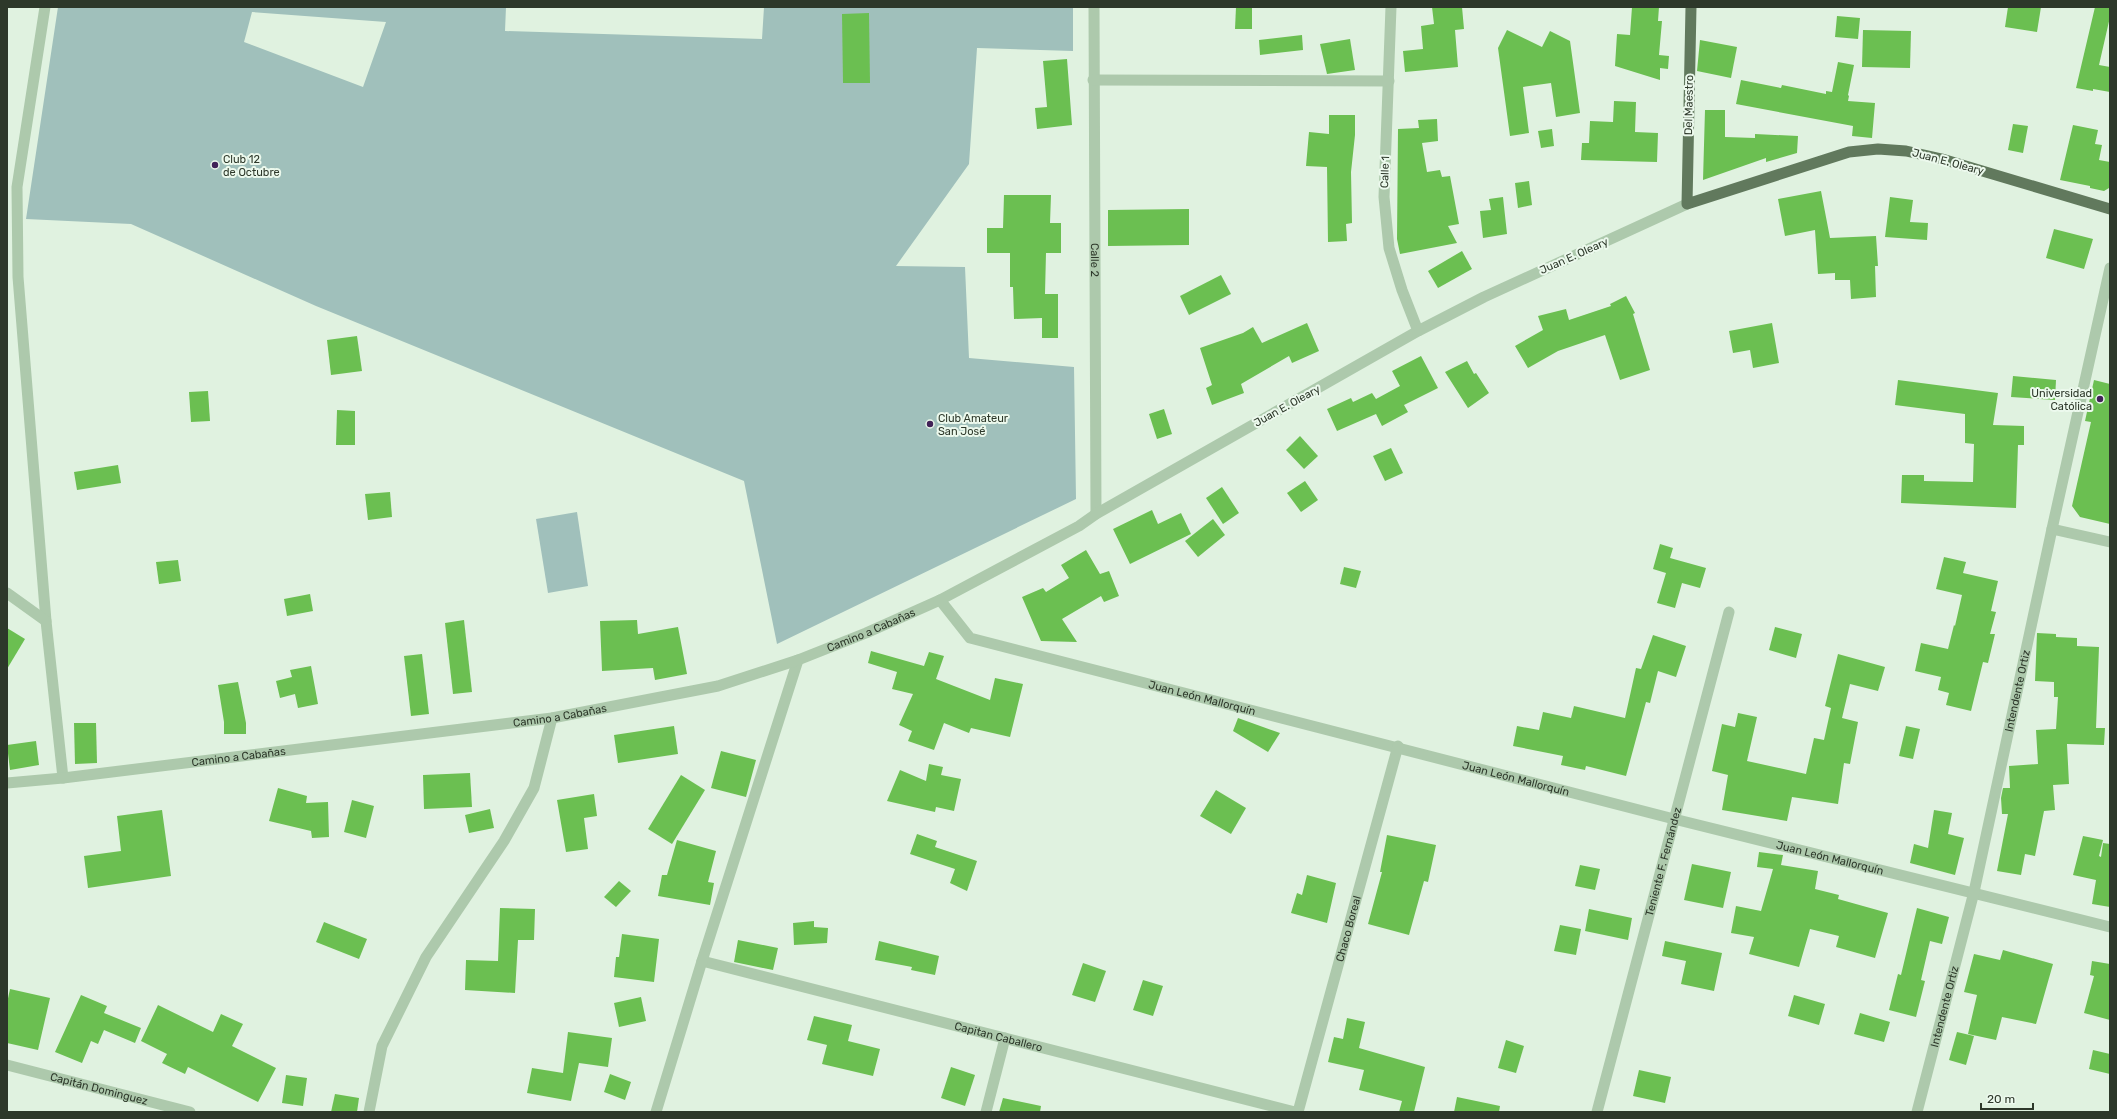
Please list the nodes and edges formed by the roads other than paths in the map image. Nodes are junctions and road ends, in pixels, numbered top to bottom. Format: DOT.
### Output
graph roads {
  1 [pos="45,7"];
  2 [pos="1094,7"];
  3 [pos="1391,7"];
  4 [pos="1691,7"];
  5 [pos="1093,80"];
  6 [pos="1389,80"];
  7 [pos="1687,204"];
  8 [pos="2110,209"];
  9 [pos="2110,268"];
  10 [pos="7,273"];
  11 [pos="18,277"];
  12 [pos="1418,332"];
  13 [pos="1096,514"];
  14 [pos="1079,526"];
  15 [pos="2052,529"];
  16 [pos="2110,542"];
  17 [pos="7,593"];
  18 [pos="940,600"];
  19 [pos="1729,612"];
  20 [pos="46,621"];
  21 [pos="798,660"];
  22 [pos="552,718"];
  23 [pos="1398,746"];
  24 [pos="63,778"];
  25 [pos="7,783"];
  26 [pos="1674,819"];
  27 [pos="1974,892"];
  28 [pos="2110,927"];
  29 [pos="702,961"];
  30 [pos="1005,1038"];
  31 [pos="7,1065"];
  32 [pos="190,1112"];
  33 [pos="369,1112"];
  34 [pos="656,1112"];
  35 [pos="986,1112"];
  36 [pos="1295,1112"];
  37 [pos="1298,1112"];
  38 [pos="1597,1112"];
  39 [pos="1917,1112"];
  1 -- 11 [label="street"];
  2 -- 5 [label="street, Calle 2"];
  3 -- 6 [label="street, Calle 1"];
  4 -- 7 [label="main road, Del Maestro"];
  5 -- 6 [label="street"];
  5 -- 13 [label="street, Calle 2"];
  6 -- 12 [label="street, Calle 1"];
  7 -- 8 [label="main road, Juan E. Oleary"];
  7 -- 12 [label="street, Juan E. Oleary"];
  9 -- 15 [label="street, Intendente Ortiz"];
  10 -- 11 [label="street"];
  11 -- 20 [label="street"];
  12 -- 13 [label="street, Juan E. Oleary"];
  13 -- 14 [label="street, Juan E. Oleary"];
  14 -- 18 [label="street, Camino a Cabañas"];
  15 -- 16 [label="street"];
  15 -- 27 [label="street, Intendente Ortiz"];
  17 -- 20 [label="street"];
  18 -- 21 [label="street, Camino a Cabañas"];
  18 -- 23 [label="street, Juan León Mallorquín"];
  19 -- 26 [label="street, Teniente F. Fernández"];
  20 -- 24 [label="street"];
  21 -- 22 [label="street, Camino a Cabañas"];
  21 -- 29 [label="street"];
  22 -- 24 [label="street, Camino a Cabañas"];
  22 -- 33 [label="street"];
  23 -- 26 [label="street, Juan León Mallorquín"];
  23 -- 37 [label="street, Chaco Boreal"];
  24 -- 25 [label="street, Camino a Cabañas"];
  26 -- 27 [label="street, Juan León Mallorquín"];
  26 -- 38 [label="street, Teniente F. Fernández"];
  27 -- 28 [label="street, Juan León Mallorquín"];
  27 -- 39 [label="street, Intendente Ortiz"];
  29 -- 30 [label="street, Capitan Caballero"];
  29 -- 34 [label="street"];
  30 -- 35 [label="street"];
  30 -- 36 [label="street, Capitan Caballero"];
  31 -- 32 [label="street, Capitán Dominguez"];
}
